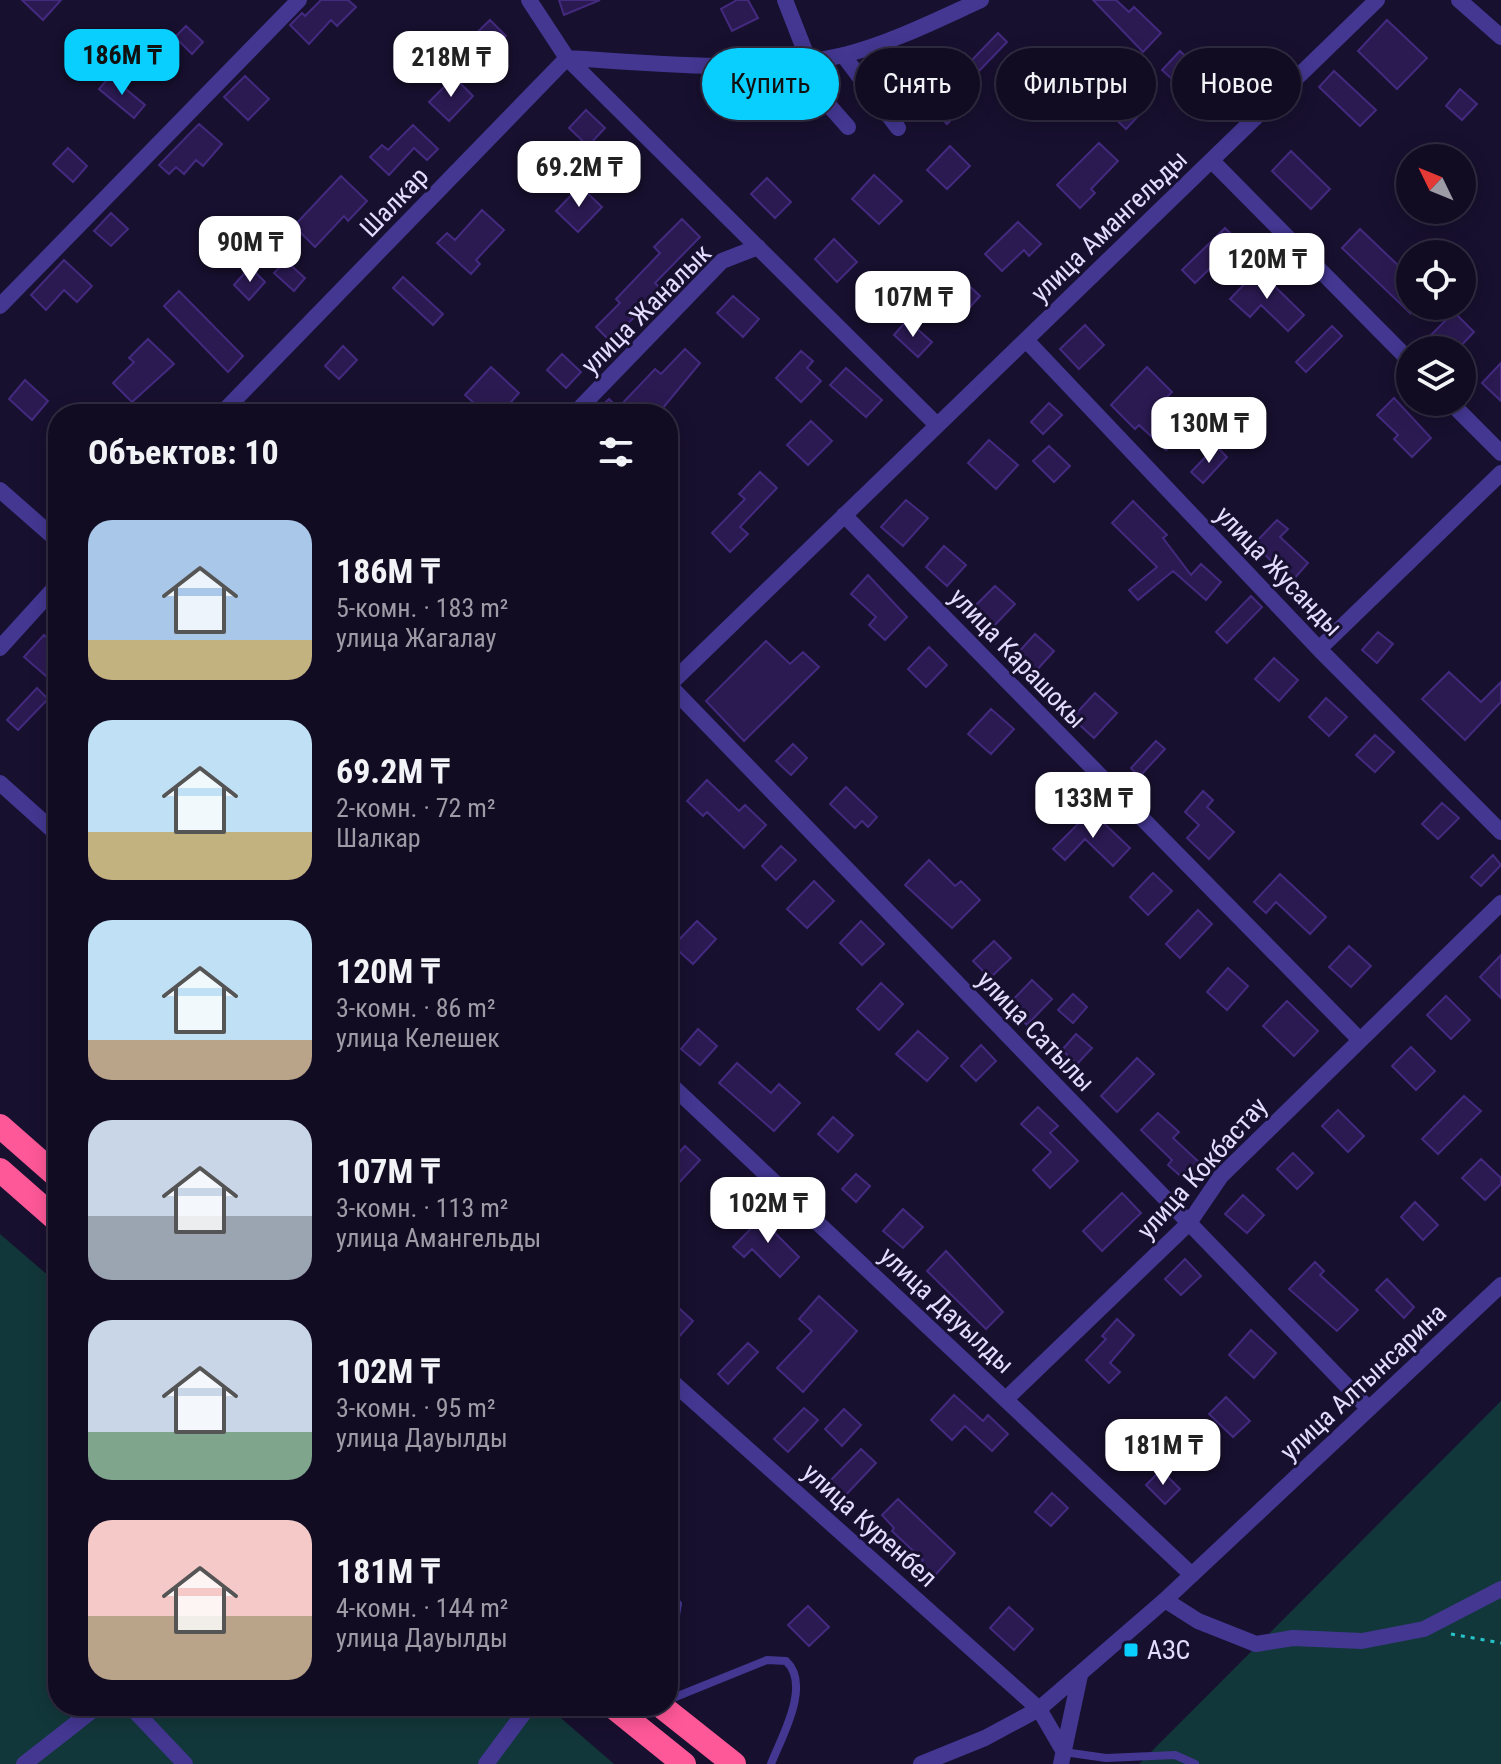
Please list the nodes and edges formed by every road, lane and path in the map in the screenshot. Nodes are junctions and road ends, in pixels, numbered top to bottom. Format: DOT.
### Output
graph roads {
  1 [pos="299,0"];
  2 [pos="529,0"];
  3 [pos="785,0"];
  4 [pos="981,0"];
  5 [pos="1377,0"];
  6 [pos="1459,0"];
  7 [pos="1501,37"];
  8 [pos="804,48"];
  9 [pos="839,55"];
  10 [pos="843,55"];
  11 [pos="567,58"];
  12 [pos="702,62"];
  13 [pos="839,117"];
  14 [pos="848,127"];
  15 [pos="898,128"];
  16 [pos="1212,161"];
  17 [pos="758,247"];
  18 [pos="0,306"];
  19 [pos="1026,340"];
  20 [pos="1396,347"];
  21 [pos="231,404"];
  22 [pos="584,404"];
  23 [pos="1464,416"];
  24 [pos="937,425"];
  25 [pos="1501,453"];
  26 [pos="1501,473"];
  27 [pos="0,490"];
  28 [pos="844,515"];
  29 [pos="48,532"];
  30 [pos="48,595"];
  31 [pos="0,648"];
  32 [pos="1319,649"];
  33 [pos="678,676"];
  34 [pos="678,694"];
  35 [pos="0,783"];
  36 [pos="48,826"];
  37 [pos="1501,832"];
  38 [pos="1501,903"];
  39 [pos="1359,1039"];
  40 [pos="678,1091"];
  41 [pos="0,1126"];
  42 [pos="48,1168"];
  43 [pos="0,1170"];
  44 [pos="48,1212"];
  45 [pos="1189,1223"];
  46 [pos="1501,1285"];
  47 [pos="678,1387"];
  48 [pos="1007,1398"];
  49 [pos="1369,1409"];
  50 [pos="1192,1575"];
  51 [pos="1501,1589"];
  52 [pos="1165,1600"];
  53 [pos="1424,1629"];
  54 [pos="1501,1643"];
  55 [pos="1080,1675"];
  56 [pos="678,1696"];
  57 [pos="1039,1709"];
  58 [pos="85,1716"];
  59 [pos="139,1716"];
  60 [pos="522,1716"];
  61 [pos="624,1716"];
  62 [pos="674,1716"];
  63 [pos="1062,1758"];
  64 [pos="1105,1761"];
  65 [pos="24,1764"];
  66 [pos="185,1764"];
  67 [pos="486,1764"];
  68 [pos="684,1764"];
  69 [pos="734,1764"];
  70 [pos="771,1764"];
  71 [pos="921,1764"];
  72 [pos="1195,1764"];
  1 -- 18 [label="street"];
  2 -- 11 [label="street"];
  3 -- 8 [label="street"];
  4 -- 10 [label="street"];
  5 -- 16 [label="street, улица Амангельды"];
  6 -- 7 [label="street"];
  9 -- 10 [label="street"];
  10 -- 15 [label="street"];
  11 -- 12 [label="street"];
  11 -- 17 [label="street"];
  11 -- 21 [label="street, Шалкар"];
  13 -- 14 [label="street"];
  16 -- 19 [label="street, улица Амангельды"];
  16 -- 20 [label="street"];
  17 -- 22 [label="street, улица Жаналык"];
  17 -- 24 [label="street"];
  19 -- 24 [label="street, улица Амангельды"];
  19 -- 32 [label="street, улица Жусанды"];
  23 -- 25 [label="street"];
  24 -- 28 [label="street, улица Амангельды"];
  26 -- 32 [label="street"];
  27 -- 29 [label="street"];
  28 -- 33 [label="street, улица Амангельды"];
  28 -- 39 [label="street, улица Карашокы"];
  30 -- 31 [label="street"];
  32 -- 37 [label="street, улица Жусанды"];
  34 -- 45 [label="street, улица Сатылы"];
  35 -- 36 [label="street"];
  38 -- 39 [label="street, улица Кокбастау"];
  39 -- 45 [label="street, улица Кокбастау"];
  40 -- 48 [label="street, улица Дауылды"];
  41 -- 42 [label="highway"];
  43 -- 44 [label="highway"];
  45 -- 48 [label="street, улица Кокбастау"];
  45 -- 49 [label="street, улица Сатылы"];
  46 -- 49 [label="street, улица Алтынсарина"];
  47 -- 57 [label="street, улица Куренбел"];
  48 -- 50 [label="street, улица Дауылды"];
  49 -- 50 [label="street, улица Алтынсарина"];
  50 -- 52 [label="street, улица Алтынсарина"];
  51 -- 53 [label="street"];
  52 -- 53 [label="street"];
  52 -- 55 [label="street, улица Алтынсарина"];
  53 -- 54 [label="path"];
  55 -- 57 [label="street, улица Алтынсарина"];
  55 -- 63 [label="street"];
  56 -- 70 [label="lane"];
  57 -- 63 [label="street, улица Куренбел"];
  57 -- 71 [label="street, улица Алтынсарина"];
  58 -- 65 [label="street"];
  59 -- 66 [label="street"];
  60 -- 67 [label="street"];
  61 -- 68 [label="highway"];
  62 -- 69 [label="highway"];
  63 -- 64 [label="lane"];
  64 -- 72 [label="lane"];
}
